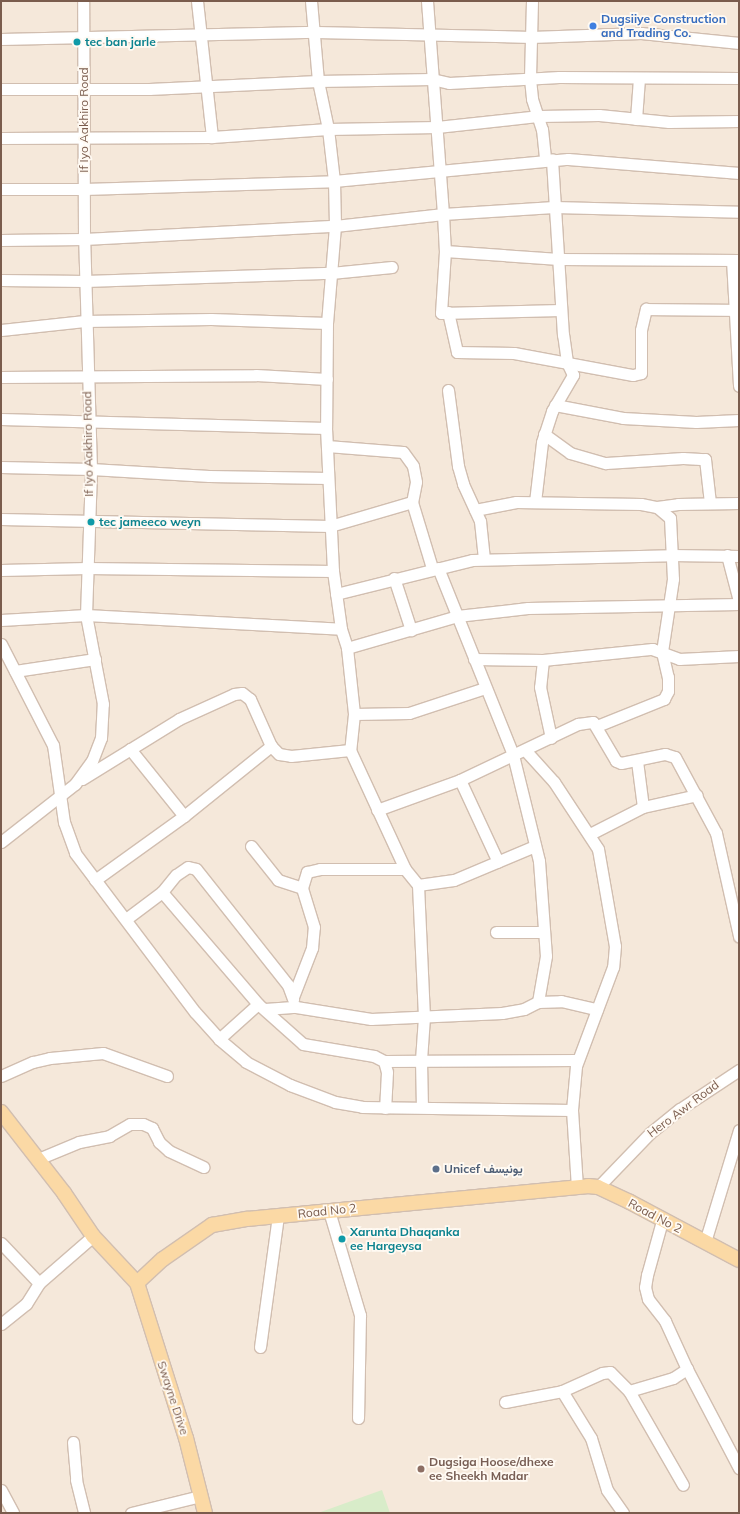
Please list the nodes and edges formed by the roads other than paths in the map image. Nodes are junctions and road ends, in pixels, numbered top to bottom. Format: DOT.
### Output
graph roads {
  1 [pos="83,1"];
  2 [pos="198,1"];
  3 [pos="312,1"];
  4 [pos="428,1"];
  5 [pos="532,1"];
  6 [pos="316,32"];
  7 [pos="200,34"];
  8 [pos="430,34"];
  9 [pos="531,36"];
  10 [pos="83,38"];
  11 [pos="1,39"];
  12 [pos="739,43"];
  13 [pos="639,78"];
  14 [pos="739,78"];
  15 [pos="432,79"];
  16 [pos="530,79"];
  17 [pos="318,81"];
  18 [pos="208,87"];
  19 [pos="1,89"];
  20 [pos="84,90"];
  21 [pos="538,116"];
  22 [pos="636,119"];
  23 [pos="739,121"];
  24 [pos="437,127"];
  25 [pos="328,129"];
  26 [pos="84,136"];
  27 [pos="212,137"];
  28 [pos="1,138"];
  29 [pos="549,159"];
  30 [pos="442,170"];
  31 [pos="739,173"];
  32 [pos="334,182"];
  33 [pos="1,189"];
  34 [pos="84,189"];
  35 [pos="554,207"];
  36 [pos="739,212"];
  37 [pos="443,214"];
  38 [pos="335,226"];
  39 [pos="84,239"];
  40 [pos="1,240"];
  41 [pos="445,251"];
  42 [pos="559,259"];
  43 [pos="735,260"];
  44 [pos="392,267"];
  45 [pos="331,272"];
  46 [pos="1,280"];
  47 [pos="85,281"];
  48 [pos="561,310"];
  49 [pos="736,310"];
  50 [pos="448,312"];
  51 [pos="85,321"];
  52 [pos="327,323"];
  53 [pos="1,330"];
  54 [pos="567,362"];
  55 [pos="738,362"];
  56 [pos="86,376"];
  57 [pos="1,377"];
  58 [pos="327,379"];
  59 [pos="739,386"];
  60 [pos="448,390"];
  61 [pos="555,405"];
  62 [pos="1,420"];
  63 [pos="739,420"];
  64 [pos="88,423"];
  65 [pos="326,428"];
  66 [pos="544,434"];
  67 [pos="327,446"];
  68 [pos="1,467"];
  69 [pos="90,469"];
  70 [pos="328,478"];
  71 [pos="412,502"];
  72 [pos="534,502"];
  73 [pos="710,503"];
  74 [pos="739,503"];
  75 [pos="657,507"];
  76 [pos="475,510"];
  77 [pos="1,519"];
  78 [pos="88,523"];
  79 [pos="330,526"];
  80 [pos="671,555"];
  81 [pos="727,556"];
  82 [pos="739,556"];
  83 [pos="484,559"];
  84 [pos="87,568"];
  85 [pos="435,568"];
  86 [pos="1,570"];
  87 [pos="333,571"];
  88 [pos="394,578"];
  89 [pos="336,594"];
  90 [pos="739,598"];
  91 [pos="669,604"];
  92 [pos="86,615"];
  93 [pos="457,616"];
  94 [pos="1,620"];
  95 [pos="341,629"];
  96 [pos="411,630"];
  97 [pos="1,644"];
  98 [pos="347,648"];
  99 [pos="662,652"];
  100 [pos="739,656"];
  101 [pos="95,659"];
  102 [pos="474,659"];
  103 [pos="543,660"];
  104 [pos="15,671"];
  105 [pos="485,688"];
  106 [pos="354,714"];
  107 [pos="597,726"];
  108 [pos="551,738"];
  109 [pos="271,746"];
  110 [pos="130,749"];
  111 [pos="350,750"];
  112 [pos="525,750"];
  113 [pos="513,755"];
  114 [pos="637,761"];
  115 [pos="460,780"];
  116 [pos="75,784"];
  117 [pos="697,795"];
  118 [pos="60,796"];
  119 [pos="643,807"];
  120 [pos="377,810"];
  121 [pos="184,816"];
  122 [pos="590,834"];
  123 [pos="1,842"];
  124 [pos="251,846"];
  125 [pos="535,846"];
  126 [pos="498,862"];
  127 [pos="405,869"];
  128 [pos="95,880"];
  129 [pos="418,886"];
  130 [pos="302,888"];
  131 [pos="162,892"];
  132 [pos="126,919"];
  133 [pos="496,932"];
  134 [pos="544,932"];
  135 [pos="739,936"];
  136 [pos="294,1002"];
  137 [pos="538,1002"];
  138 [pos="261,1006"];
  139 [pos="597,1009"];
  140 [pos="424,1017"];
  141 [pos="219,1039"];
  142 [pos="421,1060"];
  143 [pos="577,1060"];
  144 [pos="384,1061"];
  145 [pos="739,1070"];
  146 [pos="1,1076"];
  147 [pos="167,1076"];
  148 [pos="422,1106"];
  149 [pos="385,1108"];
  150 [pos="572,1110"];
  151 [pos="1,1112"];
  152 [pos="739,1130"];
  153 [pos="38,1159"];
  154 [pos="204,1167"];
  155 [pos="577,1187"];
  156 [pos="598,1187"];
  157 [pos="329,1211"];
  158 [pos="278,1216"];
  159 [pos="662,1221"];
  160 [pos="93,1236"];
  161 [pos="705,1242"];
  162 [pos="1,1243"];
  163 [pos="739,1260"];
  164 [pos="39,1283"];
  165 [pos="137,1283"];
  166 [pos="1,1324"];
  167 [pos="260,1347"];
  168 [pos="687,1369"];
  169 [pos="562,1391"];
  170 [pos="629,1391"];
  171 [pos="505,1402"];
  172 [pos="358,1418"];
  173 [pos="73,1442"];
  174 [pos="739,1468"];
  175 [pos="683,1485"];
  176 [pos="1,1490"];
  177 [pos="200,1496"];
  178 [pos="12,1513"];
  179 [pos="84,1513"];
  180 [pos="131,1513"];
  181 [pos="205,1513"];
  182 [pos="623,1513"];
  1 -- 10 [label="street, If Iyo Aakhiro Road"];
  2 -- 7 [label="street"];
  3 -- 6 [label="street"];
  4 -- 8 [label="street"];
  5 -- 9 [label="street"];
  6 -- 7 [label="street"];
  6 -- 8 [label="street"];
  6 -- 17 [label="street"];
  7 -- 10 [label="street"];
  7 -- 18 [label="street"];
  8 -- 9 [label="street"];
  8 -- 15 [label="street"];
  9 -- 12 [label="street"];
  9 -- 16 [label="street"];
  10 -- 11 [label="street"];
  10 -- 20 [label="street, If Iyo Aakhiro Road"];
  13 -- 14 [label="street"];
  13 -- 16 [label="street"];
  13 -- 22 [label="street"];
  15 -- 16 [label="street"];
  15 -- 17 [label="street"];
  15 -- 24 [label="street"];
  16 -- 21 [label="street"];
  17 -- 18 [label="street"];
  17 -- 25 [label="street"];
  18 -- 20 [label="street"];
  18 -- 27 [label="street"];
  19 -- 20 [label="street"];
  20 -- 26 [label="street, If Iyo Aakhiro Road"];
  21 -- 22 [label="street"];
  21 -- 24 [label="street"];
  21 -- 29 [label="street"];
  22 -- 23 [label="street"];
  24 -- 25 [label="street"];
  24 -- 30 [label="street"];
  25 -- 27 [label="street"];
  25 -- 32 [label="street"];
  26 -- 27 [label="street"];
  26 -- 28 [label="street"];
  26 -- 34 [label="street, If Iyo Aakhiro Road"];
  29 -- 30 [label="street"];
  29 -- 31 [label="street"];
  29 -- 35 [label="street"];
  30 -- 32 [label="street"];
  30 -- 37 [label="street"];
  32 -- 34 [label="street"];
  32 -- 38 [label="street"];
  33 -- 34 [label="street"];
  34 -- 39 [label="street, If Iyo Aakhiro Road"];
  35 -- 36 [label="street"];
  35 -- 37 [label="street"];
  35 -- 42 [label="street"];
  37 -- 38 [label="street"];
  37 -- 41 [label="street"];
  38 -- 39 [label="street"];
  38 -- 45 [label="street"];
  39 -- 40 [label="street"];
  39 -- 47 [label="street, If Iyo Aakhiro Road"];
  41 -- 42 [label="street"];
  41 -- 50 [label="street"];
  42 -- 43 [label="street"];
  42 -- 48 [label="street"];
  43 -- 49 [label="street"];
  44 -- 45 [label="street"];
  45 -- 47 [label="street"];
  45 -- 52 [label="street"];
  46 -- 47 [label="street"];
  47 -- 51 [label="street, If Iyo Aakhiro Road"];
  48 -- 50 [label="street"];
  48 -- 54 [label="street"];
  49 -- 54 [label="street"];
  49 -- 55 [label="street"];
  50 -- 54 [label="street"];
  51 -- 52 [label="street"];
  51 -- 53 [label="street"];
  51 -- 56 [label="street, If Iyo Aakhiro Road"];
  52 -- 58 [label="street"];
  54 -- 61 [label="street"];
  55 -- 59 [label="street"];
  56 -- 57 [label="street"];
  56 -- 58 [label="street"];
  56 -- 64 [label="street, If Iyo Aakhiro Road"];
  58 -- 65 [label="street"];
  60 -- 76 [label="street"];
  61 -- 63 [label="street"];
  61 -- 66 [label="street"];
  62 -- 64 [label="street"];
  64 -- 65 [label="street"];
  64 -- 69 [label="street, If Iyo Aakhiro Road"];
  65 -- 67 [label="street"];
  66 -- 72 [label="street"];
  66 -- 73 [label="street"];
  67 -- 70 [label="street"];
  67 -- 71 [label="street"];
  68 -- 69 [label="street"];
  69 -- 70 [label="street"];
  69 -- 78 [label="street, If Iyo Aakhiro Road"];
  70 -- 79 [label="street"];
  71 -- 79 [label="street"];
  71 -- 85 [label="street"];
  72 -- 75 [label="street"];
  72 -- 76 [label="street"];
  73 -- 74 [label="street"];
  73 -- 75 [label="street"];
  75 -- 80 [label="street"];
  76 -- 83 [label="street"];
  77 -- 78 [label="street"];
  78 -- 79 [label="street"];
  78 -- 84 [label="street, If Iyo Aakhiro Road"];
  79 -- 87 [label="street"];
  80 -- 81 [label="street"];
  80 -- 83 [label="street"];
  80 -- 91 [label="street"];
  81 -- 82 [label="street"];
  81 -- 90 [label="street"];
  83 -- 85 [label="street"];
  84 -- 86 [label="street"];
  84 -- 87 [label="street"];
  84 -- 92 [label="street, If Iyo Aakhiro Road"];
  85 -- 88 [label="street"];
  85 -- 93 [label="street"];
  87 -- 89 [label="street"];
  88 -- 89 [label="street"];
  88 -- 96 [label="street"];
  89 -- 95 [label="street"];
  90 -- 91 [label="street"];
  91 -- 93 [label="street"];
  91 -- 99 [label="street"];
  92 -- 94 [label="street"];
  92 -- 95 [label="street"];
  92 -- 101 [label="street, If Iyo Aakhiro Road"];
  93 -- 96 [label="street"];
  93 -- 102 [label="street"];
  95 -- 98 [label="street"];
  96 -- 98 [label="street"];
  97 -- 104 [label="street"];
  98 -- 106 [label="street"];
  99 -- 100 [label="street"];
  99 -- 103 [label="street"];
  99 -- 107 [label="street"];
  101 -- 104 [label="street"];
  101 -- 116 [label="street, If Iyo Aakhiro Road"];
  102 -- 103 [label="street"];
  102 -- 105 [label="street"];
  103 -- 108 [label="street"];
  104 -- 118 [label="street"];
  105 -- 106 [label="street"];
  105 -- 113 [label="street"];
  106 -- 111 [label="street"];
  107 -- 108 [label="street"];
  107 -- 114 [label="street"];
  108 -- 112 [label="street"];
  109 -- 110 [label="street"];
  109 -- 111 [label="street"];
  109 -- 121 [label="street"];
  110 -- 116 [label="street"];
  110 -- 121 [label="street"];
  111 -- 120 [label="street"];
  112 -- 113 [label="street"];
  112 -- 122 [label="street"];
  113 -- 115 [label="street"];
  113 -- 125 [label="street"];
  114 -- 117 [label="street"];
  114 -- 119 [label="street"];
  115 -- 120 [label="street"];
  115 -- 126 [label="street"];
  116 -- 118 [label="street, If Iyo Aakhiro Road"];
  117 -- 119 [label="street"];
  117 -- 135 [label="street"];
  118 -- 123 [label="street, If Iyo Aakhiro Road"];
  118 -- 128 [label="street"];
  119 -- 122 [label="street"];
  120 -- 127 [label="street"];
  121 -- 128 [label="street"];
  122 -- 139 [label="street"];
  124 -- 130 [label="street"];
  125 -- 126 [label="street"];
  125 -- 134 [label="street"];
  126 -- 129 [label="street"];
  127 -- 129 [label="street"];
  127 -- 130 [label="street"];
  128 -- 132 [label="street"];
  129 -- 140 [label="street"];
  130 -- 136 [label="street"];
  131 -- 132 [label="street"];
  131 -- 136 [label="street"];
  131 -- 138 [label="street"];
  132 -- 141 [label="street"];
  133 -- 134 [label="street"];
  134 -- 137 [label="street"];
  136 -- 138 [label="street"];
  136 -- 140 [label="street"];
  137 -- 139 [label="street"];
  137 -- 140 [label="street"];
  138 -- 141 [label="street"];
  138 -- 144 [label="street"];
  139 -- 143 [label="street"];
  140 -- 142 [label="street"];
  141 -- 149 [label="street"];
  142 -- 143 [label="street"];
  142 -- 144 [label="street"];
  142 -- 148 [label="street"];
  143 -- 150 [label="street"];
  144 -- 149 [label="street"];
  145 -- 156 [label="street, Hero Awr Road"];
  146 -- 147 [label="street"];
  148 -- 149 [label="street"];
  148 -- 150 [label="street"];
  150 -- 155 [label="street"];
  151 -- 153 [label="main road"];
  152 -- 161 [label="street"];
  153 -- 154 [label="street"];
  153 -- 160 [label="main road"];
  155 -- 156 [label="main road, Road No 2"];
  155 -- 157 [label="main road, Road No 2"];
  156 -- 159 [label="main road, Road No 2"];
  157 -- 158 [label="main road, Road No 2"];
  157 -- 172 [label="street"];
  158 -- 165 [label="main road, Road No 2"];
  158 -- 167 [label="street"];
  159 -- 161 [label="main road, Road No 2"];
  159 -- 168 [label="street"];
  160 -- 164 [label="street"];
  160 -- 165 [label="main road"];
  161 -- 163 [label="main road, Road No 2"];
  162 -- 164 [label="street"];
  164 -- 166 [label="street"];
  165 -- 177 [label="main road, Swayne Drive"];
  168 -- 170 [label="street"];
  168 -- 174 [label="street"];
  169 -- 170 [label="street"];
  169 -- 171 [label="street"];
  169 -- 182 [label="street"];
  170 -- 175 [label="street"];
  173 -- 179 [label="street"];
  176 -- 178 [label="street"];
  177 -- 180 [label="street"];
  177 -- 181 [label="main road, Swayne Drive"];
}
